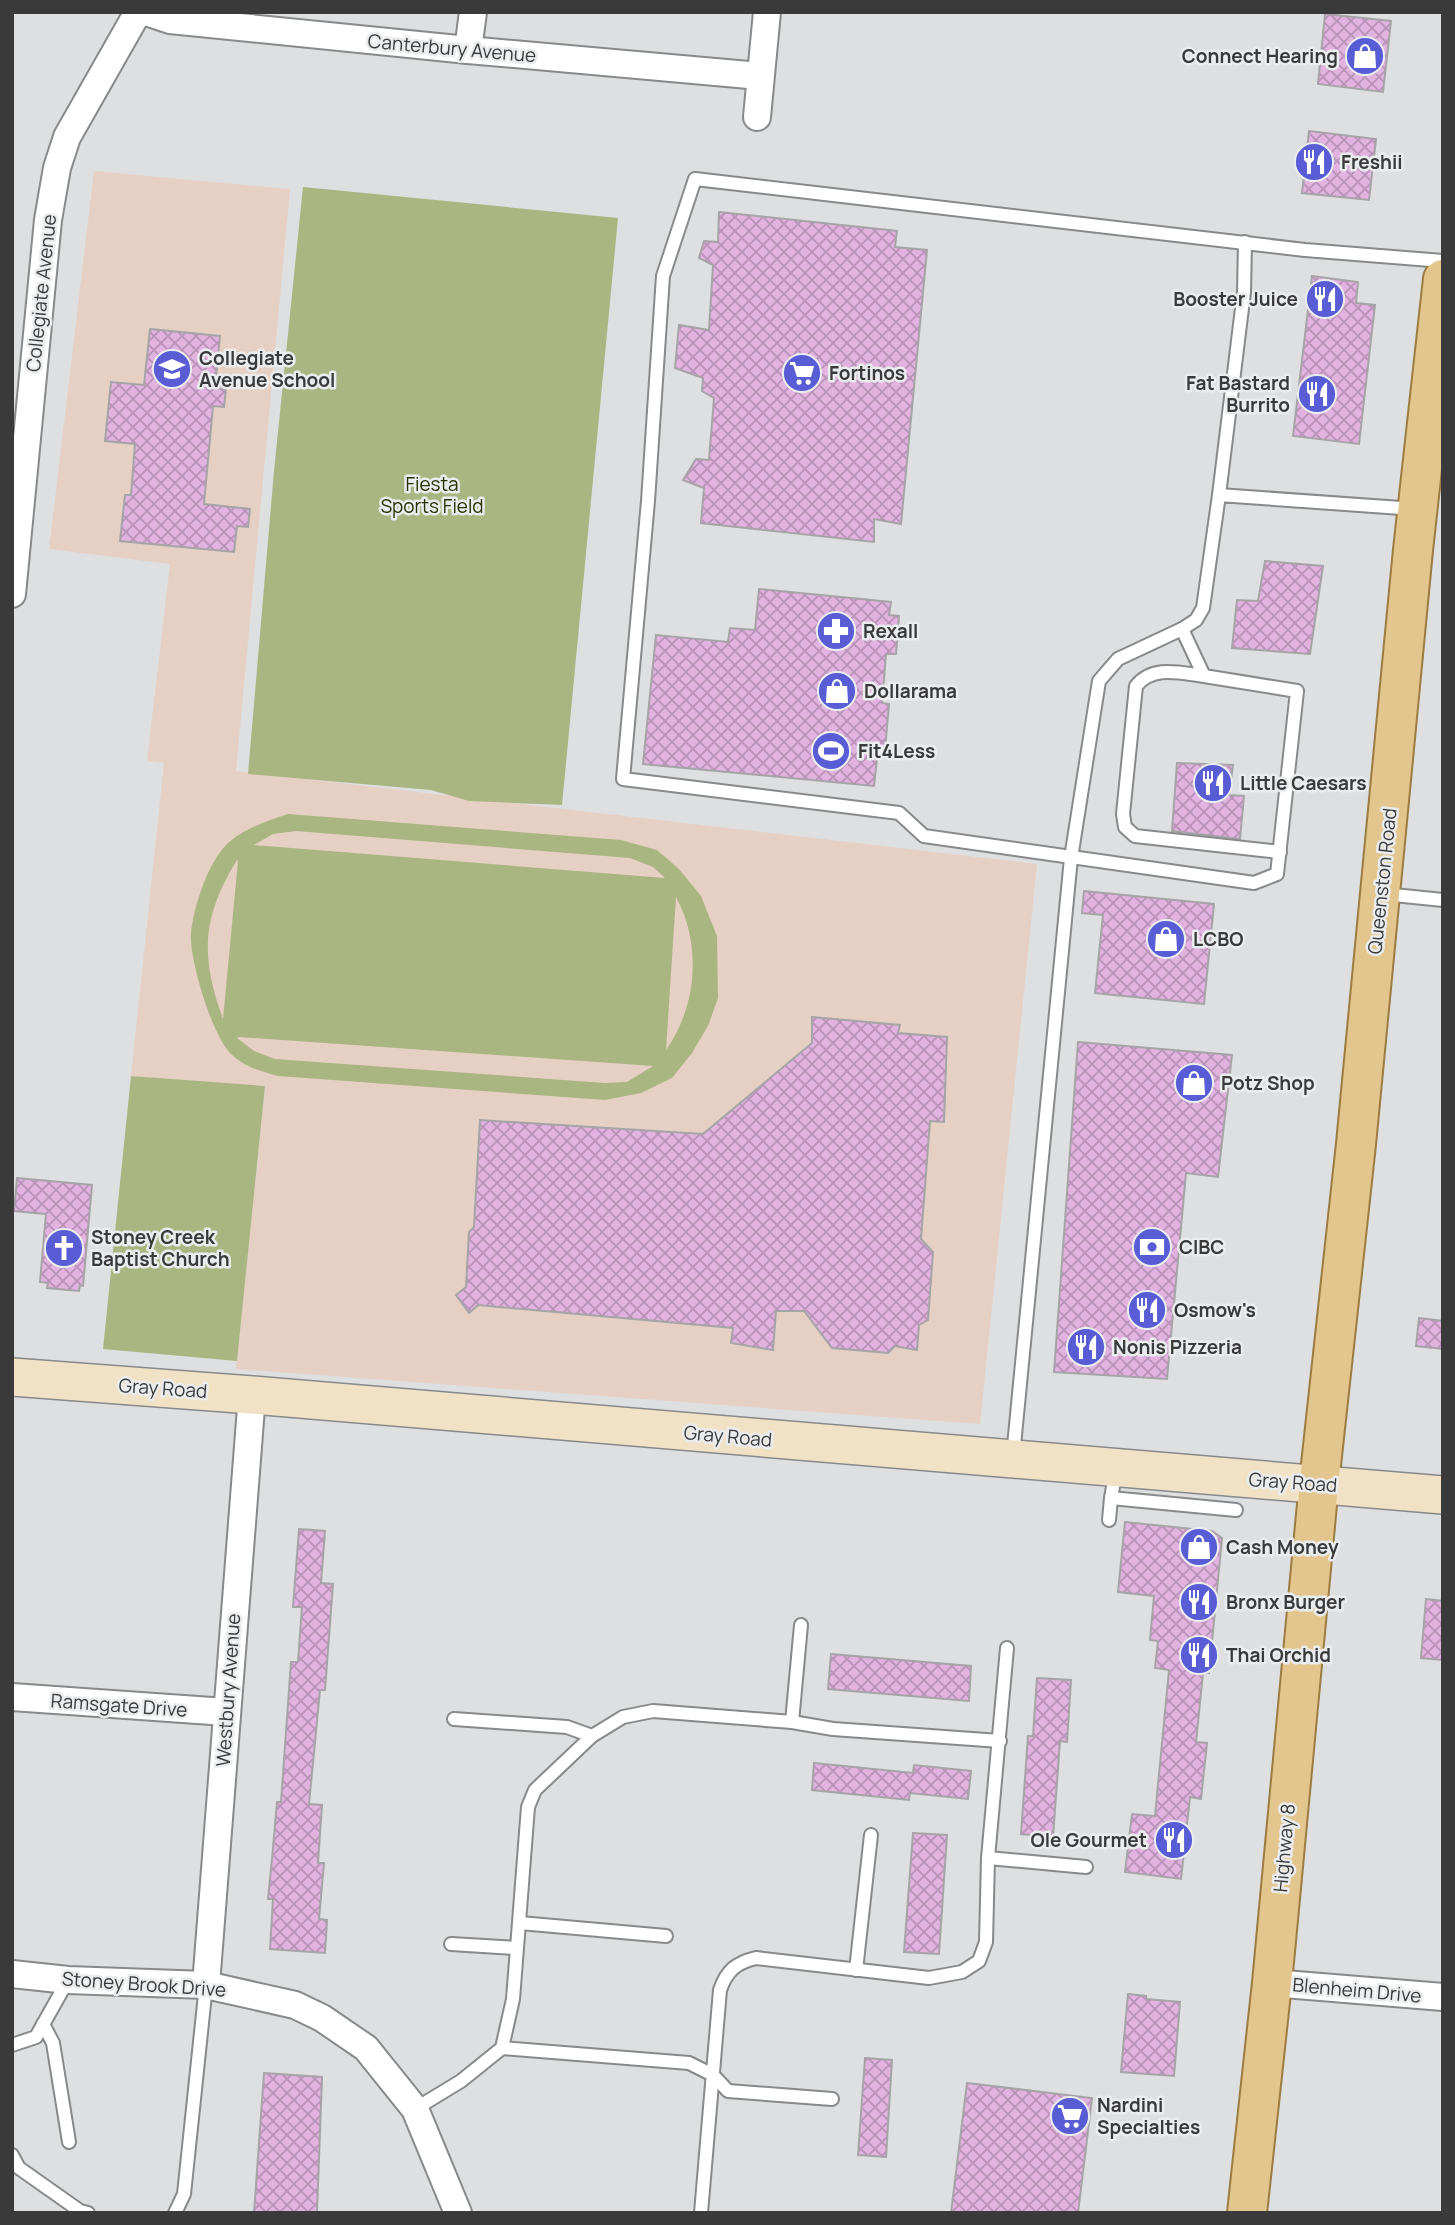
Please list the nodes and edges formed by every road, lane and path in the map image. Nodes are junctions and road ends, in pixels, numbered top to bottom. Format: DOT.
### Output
graph roads {
  1 [pos="138,12"];
  2 [pos="146,12"];
  3 [pos="473,12"];
  4 [pos="767,12"];
  5 [pos="468,50"];
  6 [pos="760,76"];
  7 [pos="757,117"];
  8 [pos="1245,242"];
  9 [pos="1443,261"];
  10 [pos="1443,279"];
  11 [pos="24,345"];
  12 [pos="1219,495"];
  13 [pos="1418,509"];
  14 [pos="12,594"];
  15 [pos="1182,629"];
  16 [pos="1204,676"];
  17 [pos="1280,852"];
  18 [pos="1071,858"];
  19 [pos="1380,894"];
  20 [pos="1443,900"];
  21 [pos="12,1377"];
  22 [pos="251,1395"];
  23 [pos="1013,1460"];
  24 [pos="1114,1483"];
  25 [pos="1319,1483"];
  26 [pos="1443,1495"];
  27 [pos="1236,1510"];
  28 [pos="1109,1520"];
  29 [pos="801,1625"];
  30 [pos="1007,1648"];
  31 [pos="12,1697"];
  32 [pos="226,1712"];
  33 [pos="454,1719"];
  34 [pos="792,1722"];
  35 [pos="592,1736"];
  36 [pos="1000,1741"];
  37 [pos="871,1835"];
  38 [pos="988,1858"];
  39 [pos="1086,1867"];
  40 [pos="520,1923"];
  41 [pos="666,1936"];
  42 [pos="450,1944"];
  43 [pos="516,1948"];
  44 [pos="856,1970"];
  45 [pos="12,1974"];
  46 [pos="68,1980"];
  47 [pos="1272,1983"];
  48 [pos="206,1985"];
  49 [pos="1443,1997"];
  50 [pos="43,2024"];
  51 [pos="12,2045"];
  52 [pos="502,2048"];
  53 [pos="713,2075"];
  54 [pos="832,2099"];
  55 [pos="415,2109"];
  56 [pos="69,2142"];
  57 [pos="12,2155"];
  58 [pos="88,2213"];
  59 [pos="175,2213"];
  60 [pos="458,2213"];
  61 [pos="701,2213"];
  62 [pos="1247,2213"];
  1 -- 11 [label="street, Collegiate Avenue"];
  2 -- 5 [label="street, Canterbury Avenue"];
  3 -- 5 [label="street"];
  4 -- 6 [label="street"];
  5 -- 6 [label="street, Canterbury Avenue"];
  6 -- 7 [label="street"];
  8 -- 9 [label="lane"];
  8 -- 12 [label="lane"];
  8 -- 18 [label="lane"];
  10 -- 13 [label="main road, Queenston Road"];
  11 -- 14 [label="street, Collegiate Avenue"];
  12 -- 13 [label="lane"];
  12 -- 15 [label="lane"];
  13 -- 19 [label="main road, Queenston Road"];
  15 -- 16 [label="lane"];
  15 -- 18 [label="lane"];
  16 -- 17 [label="lane"];
  16 -- 17 [label="lane"];
  17 -- 18 [label="lane"];
  18 -- 23 [label="lane"];
  19 -- 20 [label="lane"];
  19 -- 25 [label="main road, Queenston Road"];
  21 -- 22 [label="main road, Gray Road"];
  22 -- 23 [label="main road, Gray Road"];
  22 -- 32 [label="street, Westbury Avenue"];
  23 -- 24 [label="main road, Gray Road"];
  24 -- 25 [label="main road, Gray Road"];
  24 -- 27 [label="lane"];
  24 -- 28 [label="lane"];
  25 -- 26 [label="main road, Gray Road"];
  25 -- 47 [label="main road, Highway 8"];
  29 -- 34 [label="lane"];
  30 -- 36 [label="lane"];
  31 -- 32 [label="street, Ramsgate Drive"];
  32 -- 48 [label="street, Westbury Avenue"];
  33 -- 35 [label="lane"];
  34 -- 35 [label="lane"];
  34 -- 36 [label="lane"];
  35 -- 40 [label="lane"];
  36 -- 38 [label="lane"];
  37 -- 44 [label="lane"];
  38 -- 39 [label="lane"];
  38 -- 44 [label="lane"];
  40 -- 41 [label="lane"];
  40 -- 43 [label="lane"];
  42 -- 43 [label="lane"];
  43 -- 52 [label="lane"];
  44 -- 53 [label="lane"];
  45 -- 46 [label="street, Stoney Brook Drive"];
  46 -- 48 [label="street, Stoney Brook Drive"];
  46 -- 50 [label="lane"];
  47 -- 49 [label="street, Blenheim Drive"];
  47 -- 62 [label="main road, Highway 8"];
  48 -- 55 [label="street, Stoney Brook Drive"];
  48 -- 59 [label="lane"];
  50 -- 51 [label="lane"];
  50 -- 56 [label="lane"];
  52 -- 53 [label="lane"];
  52 -- 55 [label="lane"];
  53 -- 54 [label="lane"];
  53 -- 61 [label="lane"];
  55 -- 60 [label="street, Stoney Brook Drive"];
  57 -- 58 [label="lane"];
}
